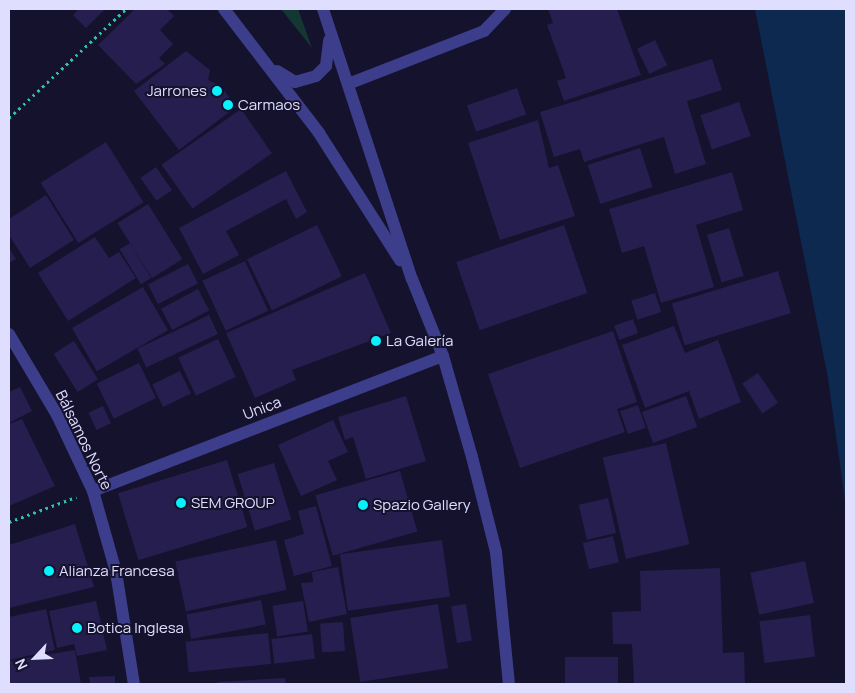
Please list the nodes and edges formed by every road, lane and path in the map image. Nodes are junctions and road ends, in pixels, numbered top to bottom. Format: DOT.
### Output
graph roads {
  1 [pos="126,9"];
  2 [pos="224,9"];
  3 [pos="323,9"];
  4 [pos="505,9"];
  5 [pos="267,63"];
  6 [pos="348,84"];
  7 [pos="9,118"];
  8 [pos="412,279"];
  9 [pos="9,334"];
  10 [pos="443,356"];
  11 [pos="93,491"];
  12 [pos="9,522"];
  13 [pos="134,684"];
  14 [pos="510,684"];
  1 -- 7 [label="path"];
  2 -- 5 [label="street"];
  3 -- 5 [label="street"];
  3 -- 6 [label="street"];
  4 -- 6 [label="street"];
  5 -- 8 [label="street"];
  6 -- 8 [label="street"];
  8 -- 10 [label="street"];
  9 -- 11 [label="street, Bálsamos Norte"];
  10 -- 11 [label="street, Unica"];
  10 -- 14 [label="street"];
  11 -- 12 [label="path"];
  11 -- 13 [label="street, Bálsamos Norte"];
}
